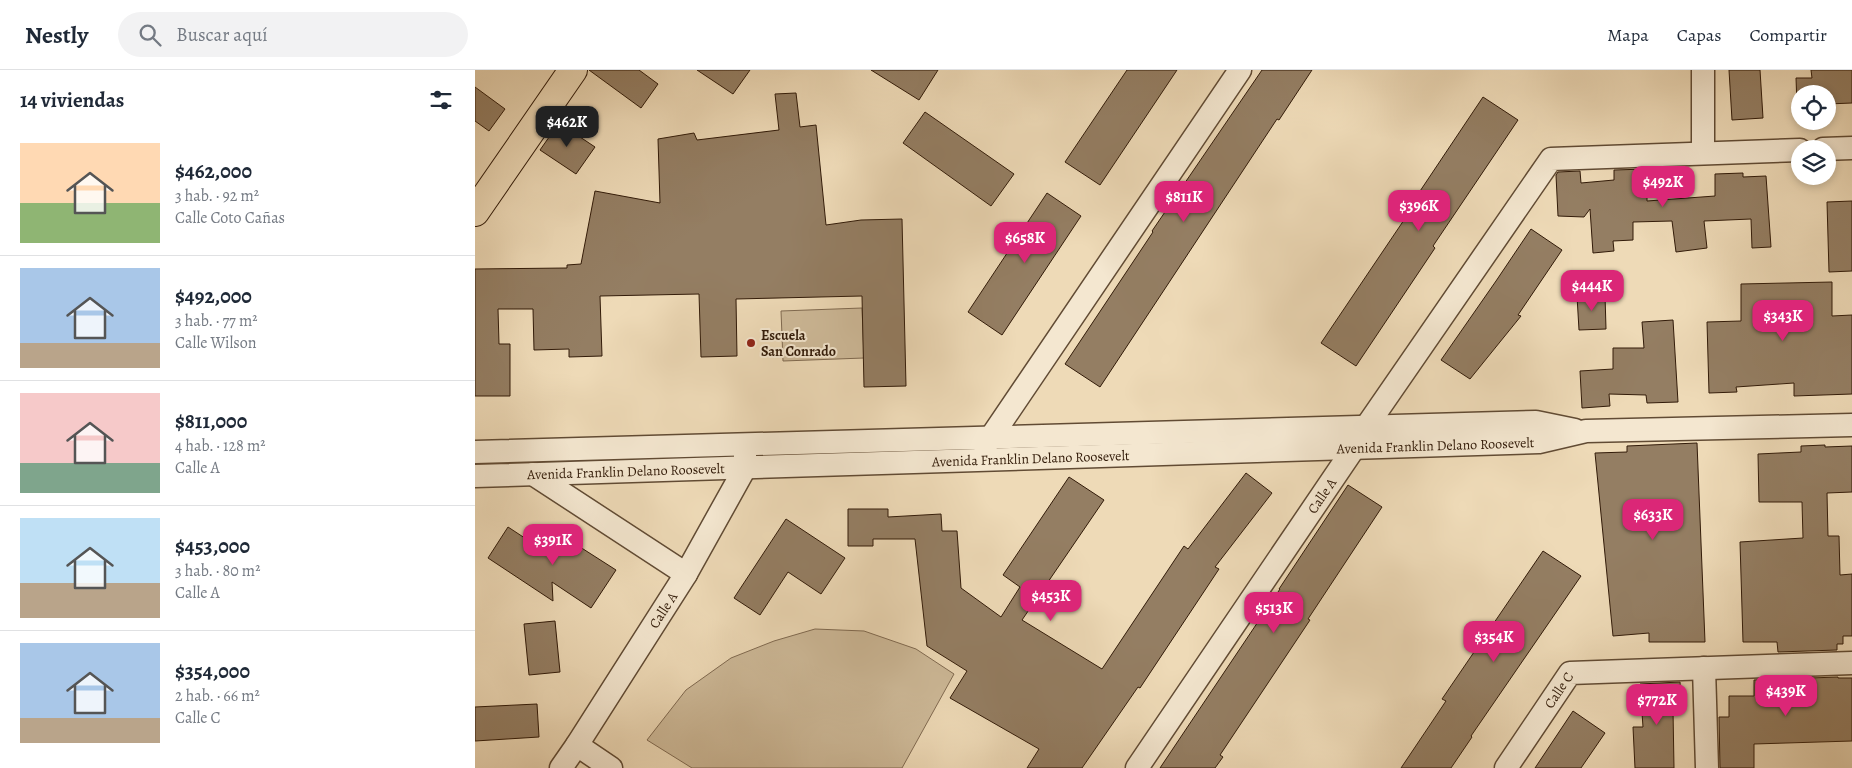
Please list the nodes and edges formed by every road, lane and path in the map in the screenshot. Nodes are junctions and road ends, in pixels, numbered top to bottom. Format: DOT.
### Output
graph roads {
  1 [pos="573,70"];
  2 [pos="1240,70"];
  3 [pos="1703,70"];
  4 [pos="1852,148"];
  5 [pos="1836,149"];
  6 [pos="1791,150"];
  7 [pos="1703,153"];
  8 [pos="475,212"];
  9 [pos="1852,425"];
  10 [pos="1366,427"];
  11 [pos="1586,432"];
  12 [pos="991,437"];
  13 [pos="745,444"];
  14 [pos="1354,448"];
  15 [pos="475,452"];
  16 [pos="977,460"];
  17 [pos="745,468"];
  18 [pos="533,474"];
  19 [pos="475,476"];
  20 [pos="686,574"];
  21 [pos="1852,663"];
  22 [pos="1704,668"];
  23 [pos="577,745"];
  24 [pos="561,768"];
  25 [pos="611,768"];
  26 [pos="1137,768"];
  27 [pos="1506,768"];
  28 [pos="1707,768"];
  1 -- 8 [label="main road"];
  2 -- 12 [label="street"];
  3 -- 7 [label="street"];
  4 -- 5 [label="street"];
  6 -- 7 [label="street"];
  7 -- 10 [label="street, Calle A"];
  9 -- 11 [label="street, Avenida Franklin Delano Roosevelt"];
  10 -- 11 [label="street, Avenida Franklin Delano Roosevelt"];
  10 -- 12 [label="street, Avenida Franklin Delano Roosevelt"];
  10 -- 14 [label="street, Calle A"];
  11 -- 14 [label="street, Avenida Franklin Delano Roosevelt"];
  12 -- 13 [label="street, Avenida Franklin Delano Roosevelt"];
  12 -- 16 [label="street"];
  13 -- 15 [label="street, Avenida Franklin Delano Roosevelt"];
  13 -- 17 [label="street, Calle A"];
  14 -- 16 [label="street, Avenida Franklin Delano Roosevelt"];
  14 -- 26 [label="street, Calle A"];
  16 -- 17 [label="street, Avenida Franklin Delano Roosevelt"];
  17 -- 18 [label="street, Avenida Franklin Delano Roosevelt"];
  17 -- 20 [label="street, Calle A"];
  18 -- 19 [label="street, Avenida Franklin Delano Roosevelt"];
  18 -- 20 [label="street"];
  20 -- 23 [label="street, Calle A"];
  21 -- 22 [label="street"];
  22 -- 27 [label="street, Calle C"];
  22 -- 28 [label="street"];
  23 -- 24 [label="street, Calle A"];
  23 -- 25 [label="street"];
}
